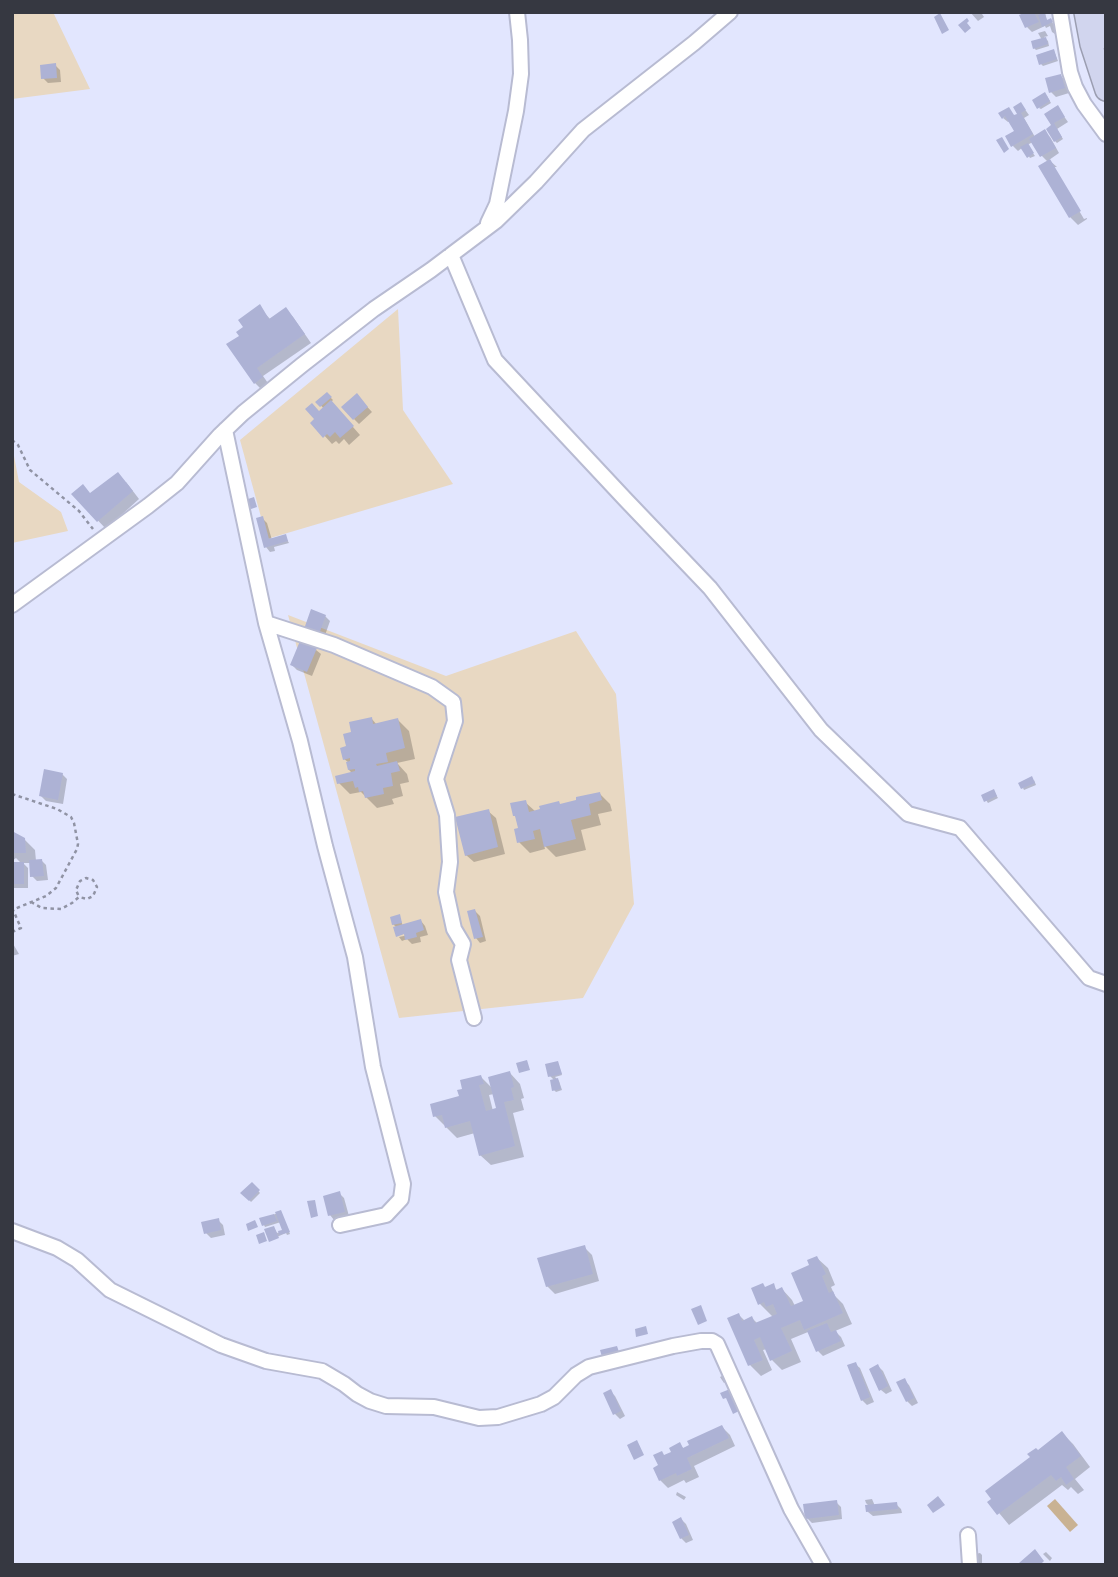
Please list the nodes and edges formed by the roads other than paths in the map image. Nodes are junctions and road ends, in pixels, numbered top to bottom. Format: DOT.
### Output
graph roads {
  1 [pos="517,12"];
  2 [pos="730,12"];
  3 [pos="1060,12"];
  4 [pos="1085,12"];
  5 [pos="1101,12"];
  6 [pos="1106,38"];
  7 [pos="1106,90"];
  8 [pos="1106,134"];
  9 [pos="478,235"];
  10 [pos="451,255"];
  11 [pos="225,430"];
  12 [pos="12,605"];
  13 [pos="266,623"];
  14 [pos="1106,984"];
  15 [pos="474,1018"];
  16 [pos="340,1225"];
  17 [pos="12,1231"];
  18 [pos="968,1535"];
  19 [pos="823,1565"];
  20 [pos="970,1565"];
  1 -- 9 [label="street"];
  2 -- 9 [label="street"];
  3 -- 8 [label="street"];
  4 -- 7 [label="highway"];
  5 -- 6 [label="highway"];
  9 -- 10 [label="street"];
  10 -- 11 [label="street"];
  10 -- 14 [label="street"];
  11 -- 12 [label="street"];
  11 -- 13 [label="street"];
  13 -- 15 [label="street"];
  13 -- 16 [label="street"];
  17 -- 19 [label="street"];
  18 -- 20 [label="street"];
}
